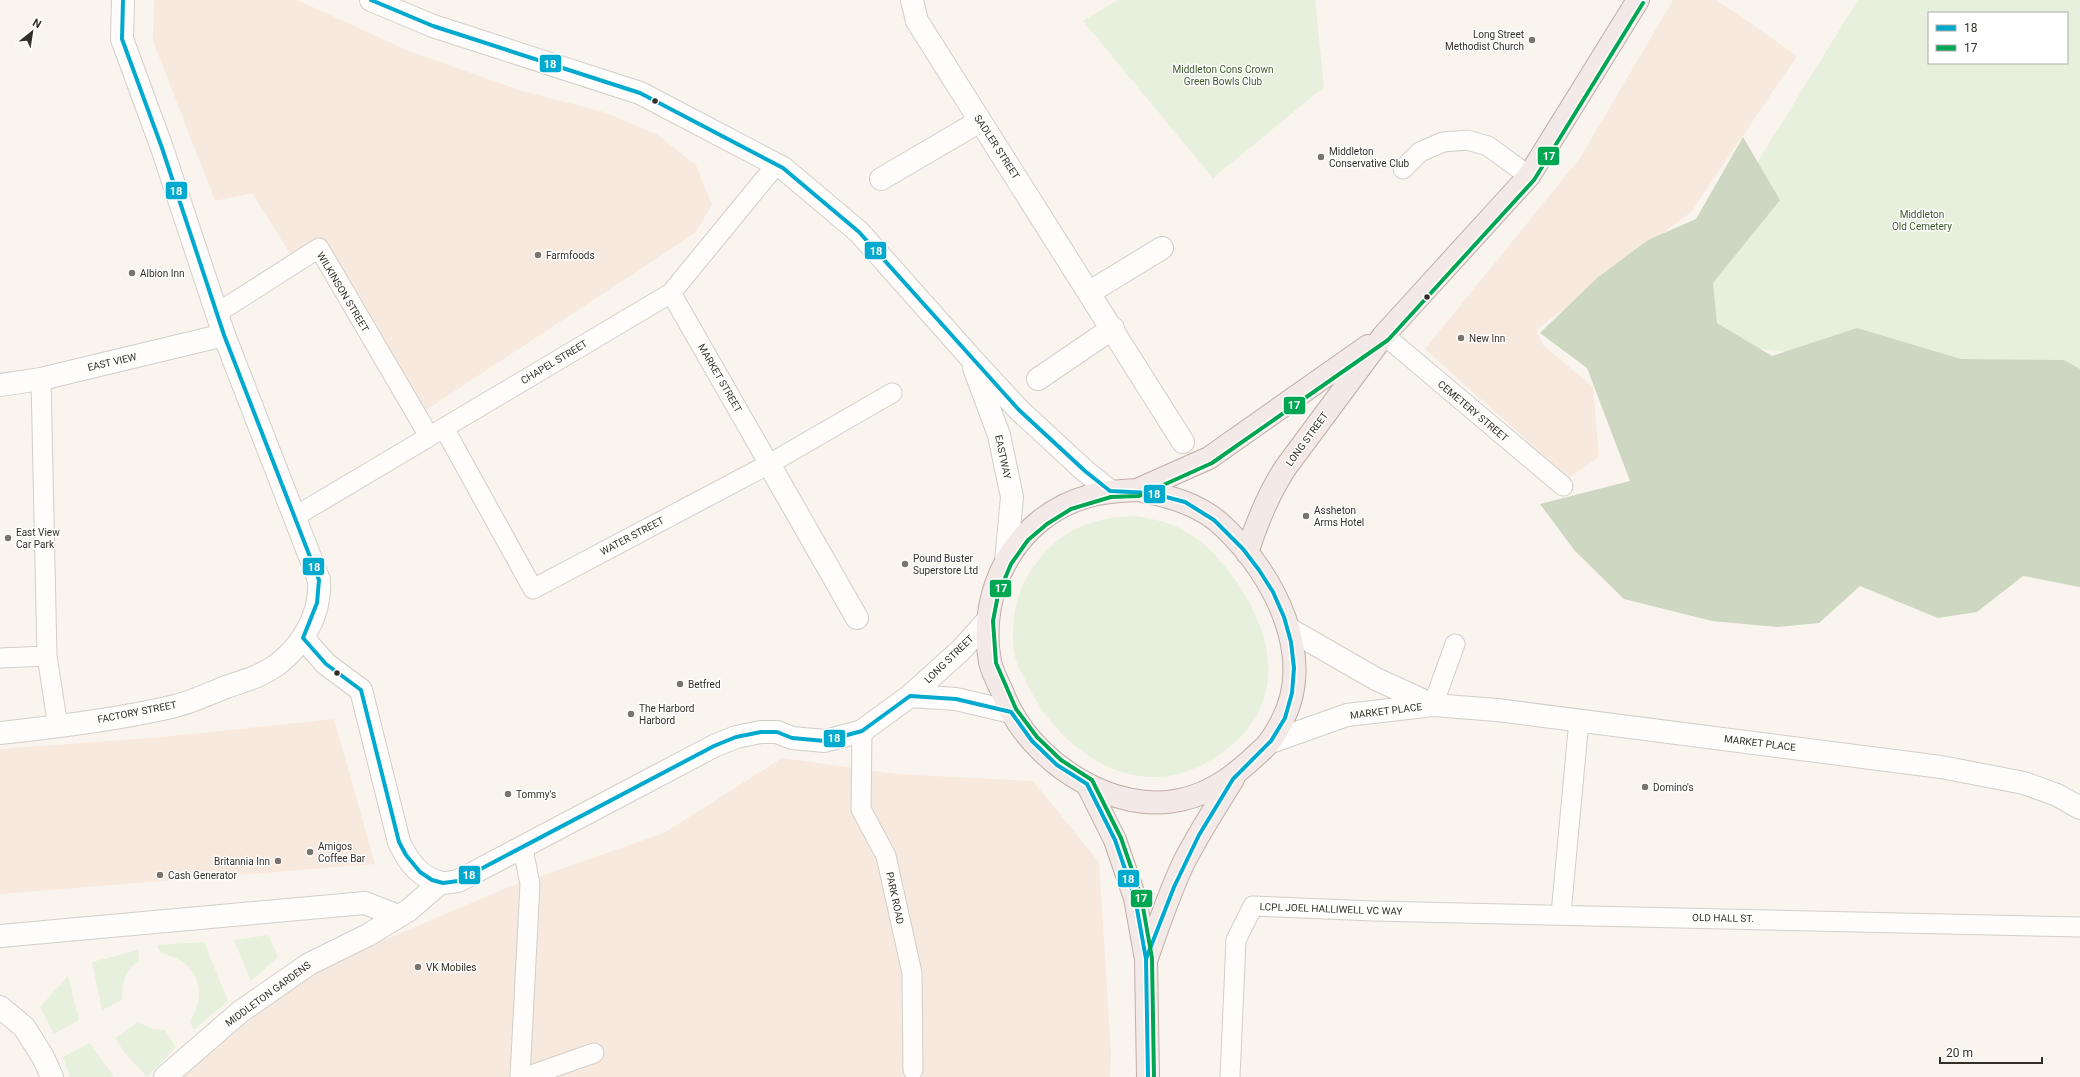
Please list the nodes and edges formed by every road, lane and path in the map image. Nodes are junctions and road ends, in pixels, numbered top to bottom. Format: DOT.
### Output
graph roads {
  1 [pos="123,0"];
  2 [pos="371,0"];
  3 [pos="912,0"];
  4 [pos="1638,0"];
  5 [pos="980,121"];
  6 [pos="776,165"];
  7 [pos="1403,169"];
  8 [pos="1529,176"];
  9 [pos="881,179"];
  10 [pos="1162,248"];
  11 [pos="1090,292"];
  12 [pos="671,293"];
  13 [pos="217,313"];
  14 [pos="1113,328"];
  15 [pos="224,335"];
  16 [pos="1384,335"];
  17 [pos="970,357"];
  18 [pos="41,379"];
  19 [pos="1038,380"];
  20 [pos="0,385"];
  21 [pos="892,393"];
  22 [pos="436,432"];
  23 [pos="1183,442"];
  24 [pos="769,464"];
  25 [pos="1563,486"];
  26 [pos="1137,490"];
  27 [pos="1110,491"];
  28 [pos="294,516"];
  29 [pos="1247,553"];
  30 [pos="1006,561"];
  31 [pos="857,618"];
  32 [pos="987,621"];
  33 [pos="1289,628"];
  34 [pos="303,638"];
  35 [pos="1455,644"];
  36 [pos="47,656"];
  37 [pos="0,658"];
  38 [pos="910,696"];
  39 [pos="1433,705"];
  40 [pos="1011,712"];
  41 [pos="1579,720"];
  42 [pos="58,727"];
  43 [pos="862,731"];
  44 [pos="0,733"];
  45 [pos="1271,742"];
  46 [pos="1237,774"];
  47 [pos="1087,784"];
  48 [pos="2080,808"];
  49 [pos="523,848"];
  50 [pos="440,883"];
  51 [pos="1561,914"];
  52 [pos="398,916"];
  53 [pos="2080,927"];
  54 [pos="0,936"];
  55 [pos="1146,959"];
  56 [pos="0,1007"];
  57 [pos="594,1053"];
  58 [pos="912,1070"];
  59 [pos="52,1077"];
  60 [pos="164,1077"];
  61 [pos="520,1077"];
  62 [pos="526,1077"];
  63 [pos="1148,1077"];
  64 [pos="1230,1077"];
  1 -- 13 [label="street, FACTORY STREET"];
  2 -- 6 [label="street, EASTWAY"];
  3 -- 5 [label="street, SADLER STREET"];
  4 -- 8 [label="main road, LONG STREET"];
  5 -- 9 [label="street"];
  5 -- 11 [label="street, SADLER STREET"];
  6 -- 12 [label="lane, CHAPEL STREET"];
  6 -- 17 [label="street, EASTWAY"];
  7 -- 8 [label="lane"];
  8 -- 16 [label="main road, LONG STREET"];
  10 -- 11 [label="street"];
  11 -- 14 [label="street, SADLER STREET"];
  12 -- 22 [label="lane, CHAPEL STREET"];
  12 -- 24 [label="lane, MARKET STREET"];
  13 -- 15 [label="street, FACTORY STREET"];
  13 -- 22 [label="lane, WILKINSON STREET"];
  14 -- 19 [label="street"];
  14 -- 23 [label="street, SADLER STREET"];
  15 -- 18 [label="street, EAST VIEW"];
  15 -- 28 [label="street, FACTORY STREET"];
  16 -- 25 [label="lane, CEMETERY STREET"];
  16 -- 26 [label="main road, LONG STREET"];
  16 -- 29 [label="main road, LONG STREET"];
  17 -- 27 [label="street, EASTWAY"];
  17 -- 30 [label="street, EASTWAY"];
  18 -- 20 [label="street, EAST VIEW"];
  18 -- 36 [label="lane"];
  21 -- 24 [label="lane, WATER STREET"];
  22 -- 24 [label="lane, WATER STREET"];
  22 -- 28 [label="lane, CHAPEL STREET"];
  24 -- 31 [label="street"];
  26 -- 27 [label="main road"];
  26 -- 29 [label="main road"];
  27 -- 30 [label="main road"];
  28 -- 34 [label="street, FACTORY STREET"];
  29 -- 33 [label="main road"];
  30 -- 32 [label="main road"];
  32 -- 38 [label="street, LONG STREET"];
  32 -- 40 [label="main road"];
  33 -- 39 [label="street, MARKET PLACE"];
  33 -- 45 [label="main road"];
  34 -- 42 [label="street, FACTORY STREET"];
  34 -- 50 [label="street"];
  35 -- 39 [label="lane"];
  36 -- 37 [label="lane"];
  36 -- 42 [label="lane"];
  38 -- 40 [label="street, LONG STREET"];
  38 -- 43 [label="street, LONG STREET"];
  39 -- 41 [label="street, MARKET PLACE"];
  39 -- 45 [label="street, MARKET PLACE"];
  40 -- 47 [label="main road"];
  41 -- 48 [label="street, MARKET PLACE"];
  41 -- 51 [label="lane"];
  42 -- 44 [label="street, FACTORY STREET"];
  43 -- 49 [label="street, LONG STREET"];
  43 -- 58 [label="lane, PARK ROAD"];
  45 -- 46 [label="main road"];
  46 -- 47 [label="main road"];
  46 -- 55 [label="main road"];
  47 -- 55 [label="main road"];
  49 -- 50 [label="street, LONG STREET"];
  49 -- 61 [label="lane"];
  50 -- 52 [label="street, MIDDLETON GARDENS"];
  51 -- 53 [label="lane, OLD HALL ST."];
  51 -- 64 [label="lane, LCPL JOEL HALLIWELL VC WAY"];
  52 -- 54 [label="street"];
  52 -- 60 [label="street, MIDDLETON GARDENS"];
  55 -- 63 [label="main road"];
  56 -- 59 [label="street"];
  57 -- 62 [label="lane"];
}
